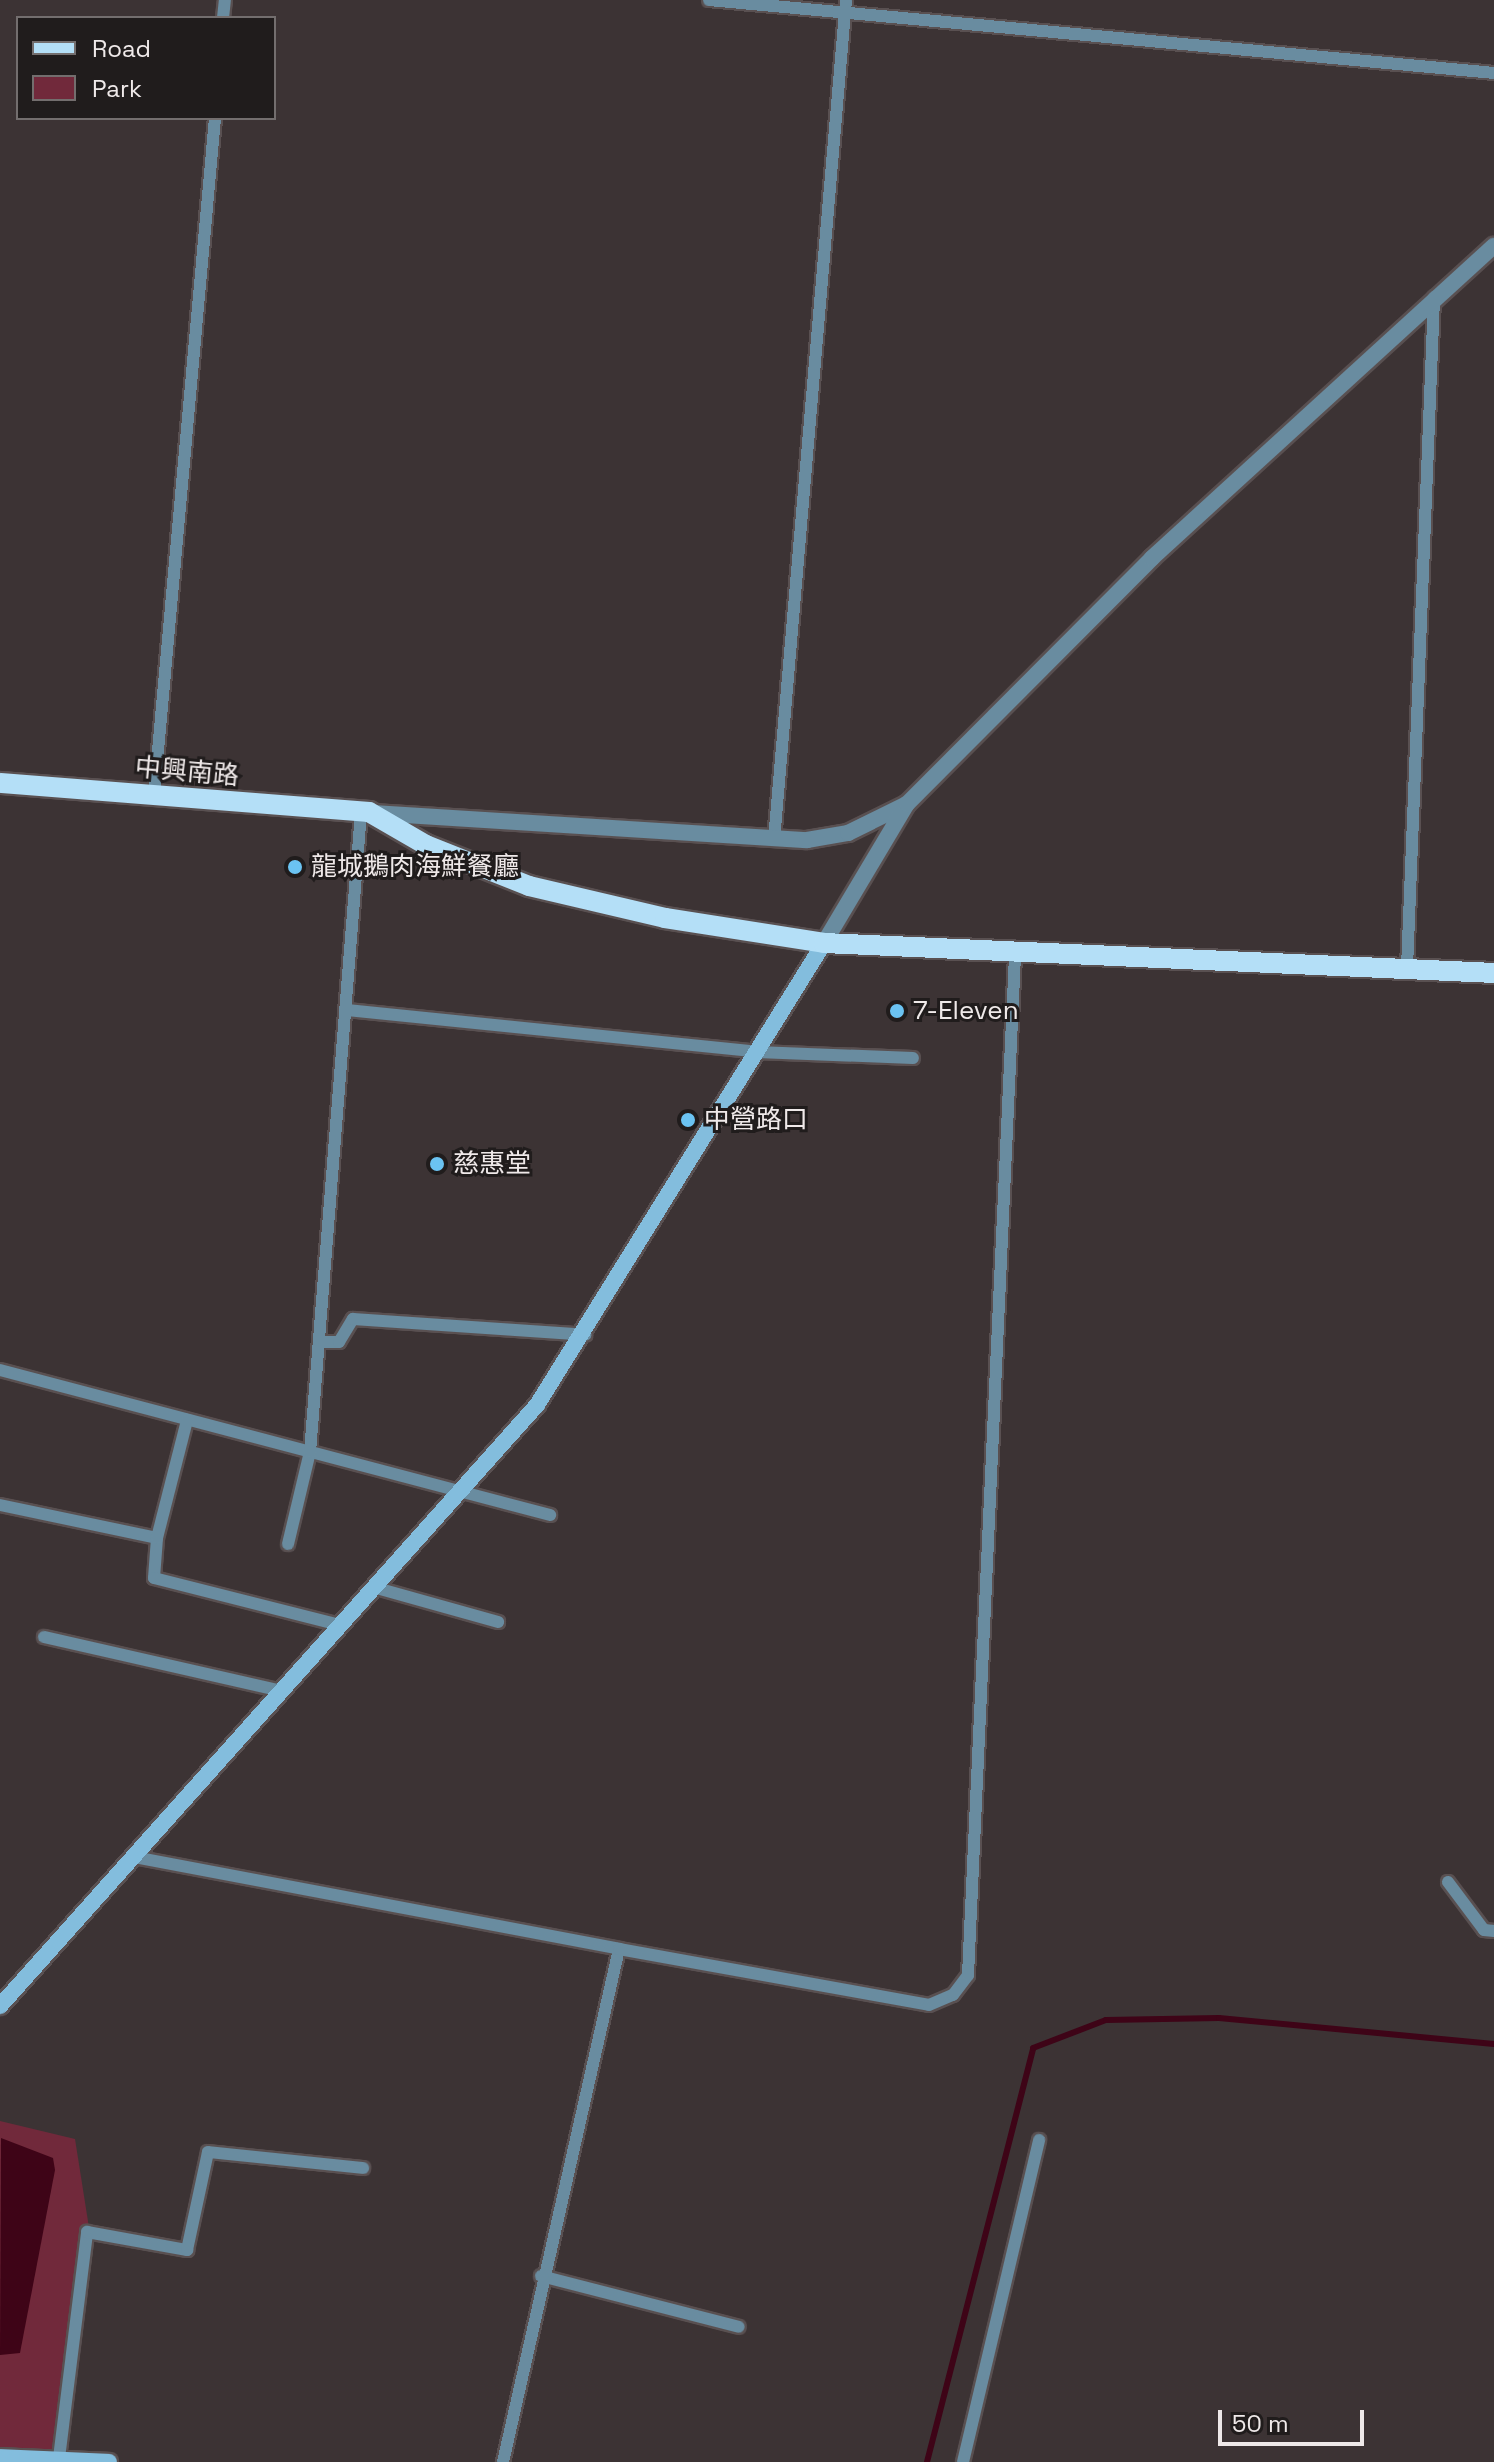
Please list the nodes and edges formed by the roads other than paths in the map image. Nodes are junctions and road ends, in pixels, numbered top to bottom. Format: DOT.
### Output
graph roads {
  1 [pos="709,0"];
  2 [pos="845,5"];
  3 [pos="1494,73"];
  4 [pos="215,120"];
  5 [pos="1494,246"];
  6 [pos="1434,295"];
  7 [pos="0,783"];
  8 [pos="154,795"];
  9 [pos="907,804"];
  10 [pos="365,812"];
  11 [pos="774,840"];
  12 [pos="824,943"];
  13 [pos="1015,955"];
  14 [pos="1407,968"];
  15 [pos="1494,973"];
  16 [pos="347,1010"];
  17 [pos="757,1052"];
  18 [pos="913,1058"];
  19 [pos="585,1335"];
  20 [pos="320,1342"];
  21 [pos="0,1370"];
  22 [pos="187,1420"];
  23 [pos="310,1452"];
  24 [pos="458,1492"];
  25 [pos="0,1505"];
  26 [pos="550,1515"];
  27 [pos="157,1538"];
  28 [pos="288,1544"];
  29 [pos="373,1587"];
  30 [pos="498,1622"];
  31 [pos="340,1625"];
  32 [pos="44,1637"];
  33 [pos="282,1691"];
  34 [pos="134,1857"];
  35 [pos="1448,1882"];
  36 [pos="1494,1931"];
  37 [pos="619,1949"];
  38 [pos="0,2006"];
  39 [pos="1039,2140"];
  40 [pos="363,2168"];
  41 [pos="541,2276"];
  42 [pos="739,2327"];
  43 [pos="59,2458"];
  44 [pos="11,2459"];
  45 [pos="109,2462"];
  46 [pos="503,2462"];
  47 [pos="963,2462"];
  1 -- 2 [label="lane"];
  2 -- 3 [label="lane"];
  2 -- 11 [label="lane"];
  4 -- 8 [label="lane"];
  5 -- 6 [label="street"];
  6 -- 9 [label="street"];
  6 -- 14 [label="lane"];
  7 -- 8 [label="main road, 中興南路"];
  8 -- 10 [label="main road, 中興南路"];
  9 -- 11 [label="street"];
  9 -- 12 [label="street"];
  10 -- 11 [label="street"];
  10 -- 12 [label="main road"];
  10 -- 16 [label="lane"];
  12 -- 13 [label="main road"];
  12 -- 17 [label="street"];
  13 -- 14 [label="main road"];
  13 -- 37 [label="lane"];
  14 -- 15 [label="main road"];
  16 -- 17 [label="lane"];
  16 -- 20 [label="lane"];
  17 -- 18 [label="lane"];
  17 -- 19 [label="street"];
  19 -- 20 [label="lane"];
  19 -- 24 [label="street"];
  20 -- 23 [label="lane"];
  21 -- 22 [label="lane"];
  22 -- 23 [label="lane"];
  22 -- 27 [label="lane"];
  23 -- 24 [label="lane"];
  23 -- 28 [label="lane"];
  24 -- 26 [label="lane"];
  24 -- 29 [label="street"];
  25 -- 27 [label="lane"];
  27 -- 31 [label="lane"];
  29 -- 30 [label="lane"];
  29 -- 31 [label="street"];
  31 -- 33 [label="street"];
  32 -- 33 [label="lane"];
  33 -- 34 [label="street"];
  34 -- 37 [label="lane"];
  34 -- 38 [label="street"];
  35 -- 36 [label="lane"];
  37 -- 41 [label="lane"];
  39 -- 47 [label="lane"];
  40 -- 43 [label="lane"];
  41 -- 42 [label="lane"];
  41 -- 46 [label="lane"];
  43 -- 44 [label="street"];
  43 -- 45 [label="street"];
}
